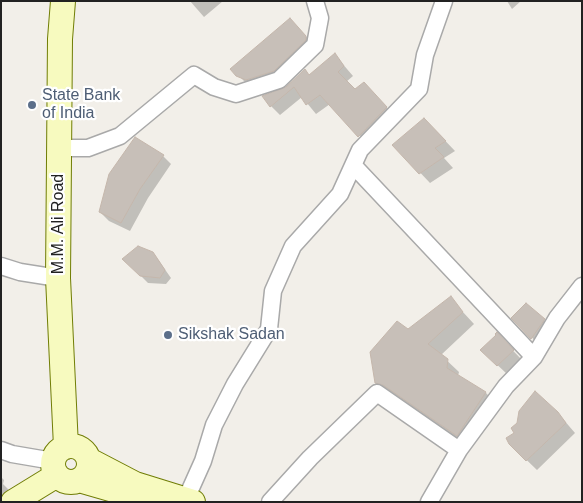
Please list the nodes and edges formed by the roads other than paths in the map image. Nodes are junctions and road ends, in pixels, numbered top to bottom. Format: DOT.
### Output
graph roads {
  1 [pos="63,1"];
  2 [pos="315,1"];
  3 [pos="444,1"];
  4 [pos="59,148"];
  5 [pos="354,166"];
  6 [pos="1,266"];
  7 [pos="58,278"];
  8 [pos="582,286"];
  9 [pos="534,357"];
  10 [pos="1,450"];
  11 [pos="459,450"];
  12 [pos="69,465"];
  13 [pos="189,500"];
  14 [pos="13,502"];
  15 [pos="151,502"];
  16 [pos="270,502"];
  17 [pos="429,502"];
  1 -- 4 [label="main road, M.M. Ali Road"];
  2 -- 4 [label="street"];
  3 -- 5 [label="street"];
  4 -- 7 [label="main road, M.M. Ali Road"];
  5 -- 9 [label="street"];
  5 -- 13 [label="street"];
  6 -- 7 [label="street"];
  7 -- 12 [label="main road, M.M. Ali Road"];
  8 -- 9 [label="street"];
  9 -- 11 [label="street"];
  10 -- 12 [label="street"];
  11 -- 16 [label="street"];
  11 -- 17 [label="street"];
  12 -- 13 [label="main road"];
  12 -- 14 [label="main road"];
  12 -- 15 [label="main road"];
}
